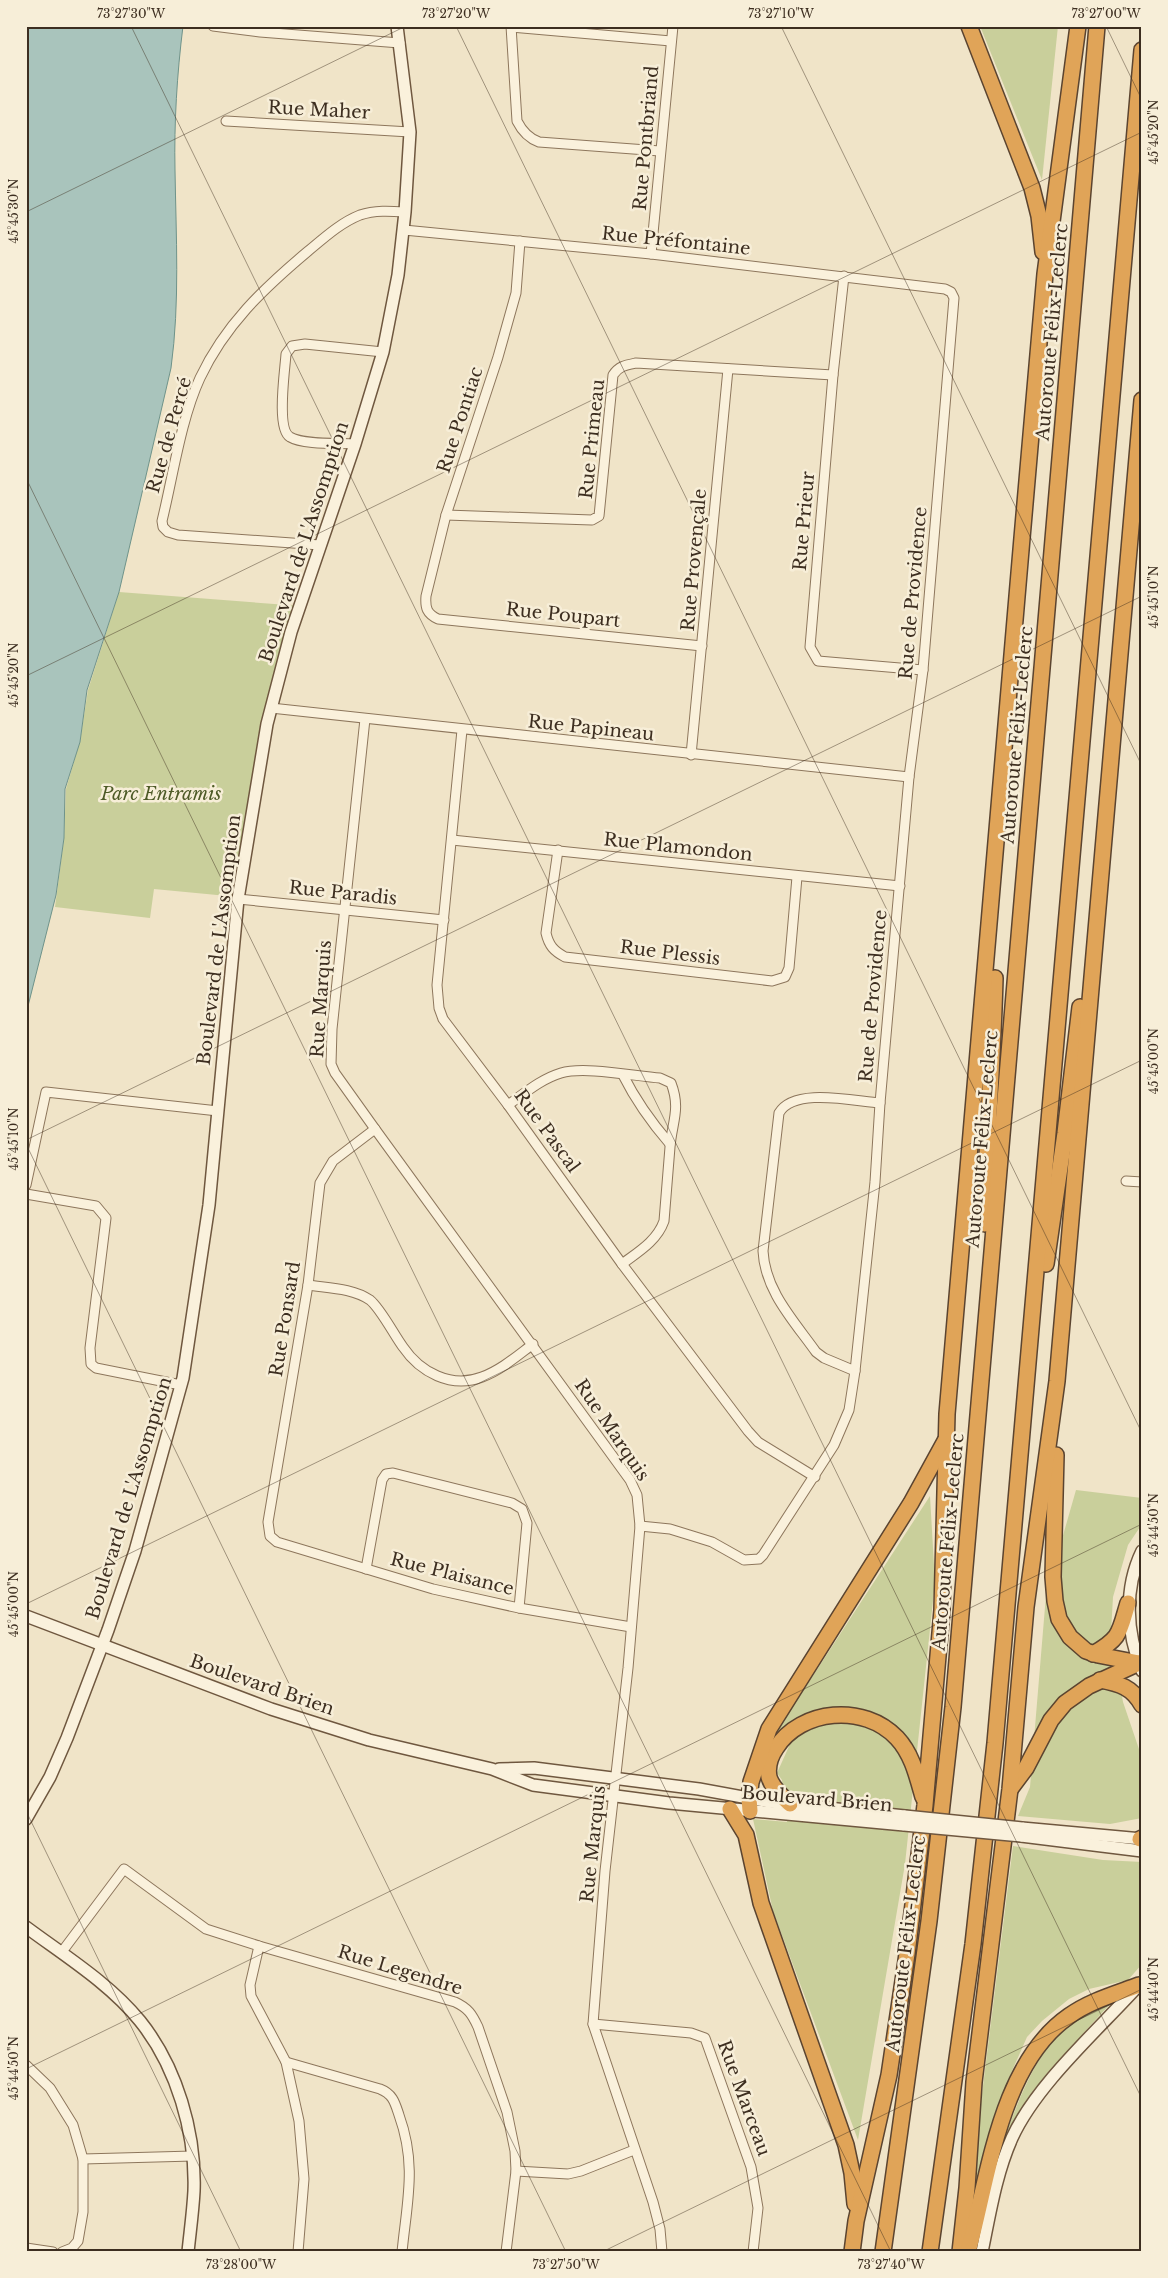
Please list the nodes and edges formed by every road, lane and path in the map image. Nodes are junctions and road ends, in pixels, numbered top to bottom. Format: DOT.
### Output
graph roads {
  1 [pos="213,26"];
  2 [pos="397,26"];
  3 [pos="673,26"];
  4 [pos="968,26"];
  5 [pos="1078,26"];
  6 [pos="1097,26"];
  7 [pos="511,27"];
  8 [pos="671,41"];
  9 [pos="400,43"];
  10 [pos="1142,50"];
  11 [pos="226,122"];
  12 [pos="410,132"];
  13 [pos="660,151"];
  14 [pos="405,212"];
  15 [pos="404,230"];
  16 [pos="520,241"];
  17 [pos="651,254"];
  18 [pos="1045,274"];
  19 [pos="844,276"];
  20 [pos="944,289"];
  21 [pos="383,352"];
  22 [pos="728,369"];
  23 [pos="833,375"];
  24 [pos="1142,400"];
  25 [pos="355,444"];
  26 [pos="446,515"];
  27 [pos="320,545"];
  28 [pos="426,608"];
  29 [pos="702,646"];
  30 [pos="923,670"];
  31 [pos="271,708"];
  32 [pos="365,719"];
  33 [pos="462,730"];
  34 [pos="691,755"];
  35 [pos="908,777"];
  36 [pos="997,839"];
  37 [pos="452,840"];
  38 [pos="558,850"];
  39 [pos="797,877"];
  40 [pos="900,886"];
  41 [pos="238,899"];
  42 [pos="345,909"];
  43 [pos="1096,913"];
  44 [pos="444,920"];
  45 [pos="623,1075"];
  46 [pos="880,1103"];
  47 [pos="508,1105"];
  48 [pos="218,1111"];
  49 [pos="375,1130"];
  50 [pos="670,1144"];
  51 [pos="1126,1181"];
  52 [pos="1142,1182"];
  53 [pos="26,1185"];
  54 [pos="26,1194"];
  55 [pos="622,1264"];
  56 [pos="308,1285"];
  57 [pos="984,1333"];
  58 [pos="533,1344"];
  59 [pos="855,1371"];
  60 [pos="1057,1381"];
  61 [pos="181,1385"];
  62 [pos="1022,1434"];
  63 [pos="946,1438"];
  64 [pos="815,1477"];
  65 [pos="640,1526"];
  66 [pos="270,1536"];
  67 [pos="1142,1551"];
  68 [pos="366,1569"];
  69 [pos="1128,1603"];
  70 [pos="519,1608"];
  71 [pos="26,1616"];
  72 [pos="631,1627"];
  73 [pos="102,1645"];
  74 [pos="1093,1654"];
  75 [pos="1140,1667"];
  76 [pos="1100,1680"];
  77 [pos="1142,1705"];
  78 [pos="492,1769"];
  79 [pos="616,1780"];
  80 [pos="1010,1789"];
  81 [pos="614,1796"];
  82 [pos="790,1804"];
  83 [pos="749,1805"];
  84 [pos="925,1805"];
  85 [pos="730,1810"];
  86 [pos="26,1819"];
  87 [pos="905,1820"];
  88 [pos="1141,1841"];
  89 [pos="26,1927"];
  90 [pos="259,1946"];
  91 [pos="61,1953"];
  92 [pos="1140,1983"];
  93 [pos="593,2024"];
  94 [pos="286,2062"];
  95 [pos="26,2065"];
  96 [pos="634,2150"];
  97 [pos="193,2156"];
  98 [pos="83,2159"];
  99 [pos="516,2171"];
  100 [pos="856,2221"];
  101 [pos="26,2248"];
  102 [pos="53,2252"];
  103 [pos="62,2252"];
  104 [pos="188,2252"];
  105 [pos="298,2252"];
  106 [pos="402,2252"];
  107 [pos="506,2252"];
  108 [pos="662,2252"];
  109 [pos="753,2252"];
  110 [pos="852,2252"];
  111 [pos="883,2252"];
  112 [pos="930,2252"];
  113 [pos="960,2252"];
  114 [pos="968,2252"];
  115 [pos="982,2252"];
  1 -- 9 [label="street"];
  2 -- 9 [label="street, Boulevard de L'Assomption"];
  3 -- 8 [label="street, Rue Pontbriand"];
  4 -- 18 [label="highway"];
  5 -- 18 [label="highway"];
  6 -- 57 [label="highway, Autoroute Félix-Leclerc"];
  7 -- 8 [label="street"];
  7 -- 13 [label="street"];
  8 -- 13 [label="street, Rue Pontbriand"];
  9 -- 12 [label="street, Boulevard de L'Assomption"];
  10 -- 62 [label="highway"];
  11 -- 12 [label="street, Rue Maher"];
  12 -- 14 [label="street, Boulevard de L'Assomption"];
  13 -- 17 [label="street, Rue Pontbriand"];
  14 -- 15 [label="street, Boulevard de L'Assomption"];
  14 -- 27 [label="street, Rue de Percé"];
  15 -- 16 [label="street, Rue Préfontaine"];
  15 -- 21 [label="street, Boulevard de L'Assomption"];
  16 -- 17 [label="street, Rue Préfontaine"];
  16 -- 26 [label="street, Rue Pontiac"];
  17 -- 19 [label="street, Rue Préfontaine"];
  18 -- 36 [label="highway"];
  19 -- 20 [label="street, Rue Préfontaine"];
  19 -- 23 [label="street, Rue Prieur"];
  20 -- 30 [label="street, Rue de Providence"];
  21 -- 25 [label="street, Boulevard de L'Assomption"];
  21 -- 25 [label="street"];
  22 -- 23 [label="street, Rue Primeau"];
  22 -- 26 [label="street, Rue Primeau"];
  22 -- 29 [label="street, Rue Provençale"];
  23 -- 30 [label="street, Rue Prieur"];
  24 -- 43 [label="highway"];
  25 -- 27 [label="street, Boulevard de L'Assomption"];
  26 -- 28 [label="street, Rue Pontiac"];
  27 -- 31 [label="street, Boulevard de L'Assomption"];
  28 -- 29 [label="street, Rue Poupart"];
  29 -- 34 [label="street, Rue Provençale"];
  30 -- 35 [label="street, Rue de Providence"];
  31 -- 32 [label="street, Rue Papineau"];
  31 -- 41 [label="street, Boulevard de L'Assomption"];
  32 -- 33 [label="street, Rue Papineau"];
  32 -- 42 [label="street, Rue Marquis"];
  33 -- 34 [label="street, Rue Papineau"];
  33 -- 37 [label="street, Rue Pascal"];
  34 -- 35 [label="street, Rue Papineau"];
  35 -- 40 [label="street, Rue de Providence"];
  36 -- 57 [label="highway"];
  36 -- 63 [label="highway"];
  37 -- 38 [label="street, Rue Plamondon"];
  37 -- 44 [label="street, Rue Pascal"];
  38 -- 39 [label="street, Rue Plamondon"];
  38 -- 39 [label="street, Rue Plessis"];
  39 -- 40 [label="street, Rue Plamondon"];
  40 -- 46 [label="street, Rue de Providence"];
  41 -- 42 [label="street, Rue Paradis"];
  41 -- 48 [label="street, Boulevard de L'Assomption"];
  42 -- 44 [label="street, Rue Paradis"];
  42 -- 49 [label="street, Rue Marquis"];
  43 -- 60 [label="highway"];
  43 -- 62 [label="highway"];
  44 -- 47 [label="street, Rue Pascal"];
  45 -- 47 [label="street"];
  45 -- 50 [label="street"];
  45 -- 50 [label="street"];
  46 -- 59 [label="street, Rue de Providence"];
  46 -- 59 [label="street"];
  47 -- 55 [label="street, Rue Pascal"];
  48 -- 53 [label="street"];
  48 -- 61 [label="street, Boulevard de L'Assomption"];
  49 -- 56 [label="street, Rue Ponsard"];
  49 -- 58 [label="street, Rue Marquis"];
  50 -- 55 [label="street"];
  51 -- 52 [label="street"];
  54 -- 61 [label="street"];
  55 -- 64 [label="street, Rue Pascal"];
  56 -- 58 [label="street"];
  56 -- 66 [label="street, Rue Ponsard"];
  57 -- 111 [label="highway, Autoroute Félix-Leclerc"];
  58 -- 65 [label="street, Rue Marquis"];
  59 -- 64 [label="street, Rue de Providence"];
  60 -- 74 [label="highway"];
  60 -- 80 [label="highway"];
  61 -- 73 [label="street, Boulevard de L'Assomption"];
  62 -- 112 [label="highway"];
  63 -- 83 [label="highway"];
  63 -- 84 [label="highway"];
  64 -- 65 [label="street, Rue de Providence"];
  65 -- 72 [label="street, Rue Marquis"];
  66 -- 68 [label="street, Rue Plaisance"];
  67 -- 69 [label="street"];
  68 -- 70 [label="street, Rue Plaisance"];
  68 -- 70 [label="street"];
  69 -- 74 [label="highway"];
  69 -- 75 [label="street"];
  70 -- 72 [label="street, Rue Plaisance"];
  71 -- 73 [label="street, Boulevard Brien"];
  72 -- 79 [label="street, Rue Marquis"];
  73 -- 78 [label="street, Boulevard Brien"];
  73 -- 86 [label="street, Boulevard de L'Assomption"];
  74 -- 75 [label="highway"];
  75 -- 76 [label="highway"];
  76 -- 77 [label="highway"];
  76 -- 80 [label="highway"];
  78 -- 79 [label="street, Boulevard Brien"];
  78 -- 81 [label="street, Boulevard Brien"];
  79 -- 81 [label="street, Rue Marquis"];
  79 -- 83 [label="street, Boulevard Brien"];
  80 -- 113 [label="highway"];
  81 -- 85 [label="street, Boulevard Brien"];
  81 -- 93 [label="street, Rue Marquis"];
  82 -- 83 [label="street, Boulevard Brien"];
  82 -- 84 [label="highway"];
  82 -- 87 [label="street, Boulevard Brien"];
  83 -- 85 [label="street, Boulevard Brien"];
  83 -- 87 [label="street, Boulevard Brien"];
  84 -- 100 [label="highway"];
  85 -- 100 [label="highway"];
  87 -- 88 [label="street, Boulevard Brien, bridge"];
  89 -- 91 [label="street"];
  90 -- 91 [label="street, Rue Legendre"];
  90 -- 94 [label="street"];
  90 -- 99 [label="street, Rue Legendre"];
  91 -- 97 [label="street"];
  92 -- 114 [label="highway"];
  92 -- 115 [label="street"];
  93 -- 96 [label="street, Rue Marquis"];
  93 -- 109 [label="street, Rue Marceau"];
  94 -- 105 [label="street"];
  94 -- 106 [label="street"];
  95 -- 98 [label="street"];
  96 -- 99 [label="street"];
  96 -- 108 [label="street, Rue Marquis"];
  97 -- 98 [label="street"];
  97 -- 104 [label="street"];
  98 -- 103 [label="street"];
  99 -- 107 [label="street, Rue Legendre"];
  100 -- 110 [label="highway"];
  101 -- 102 [label="street"];
}
